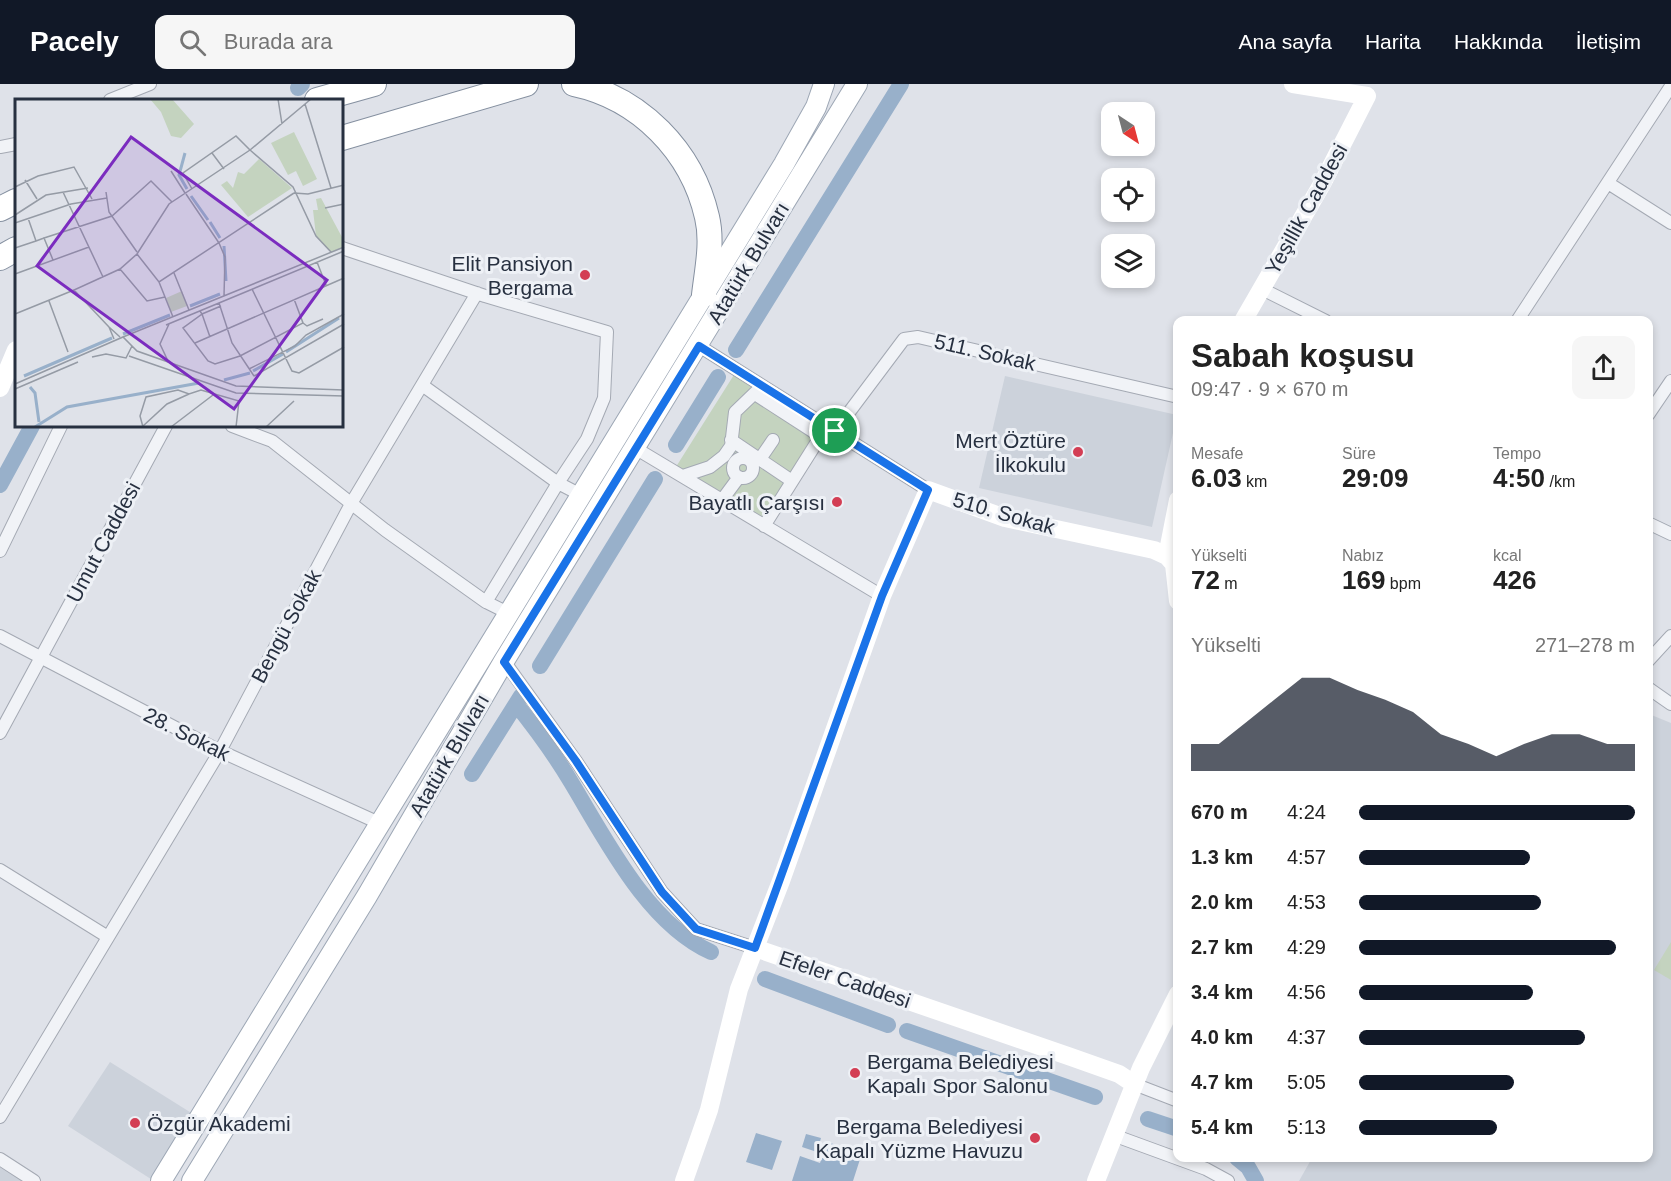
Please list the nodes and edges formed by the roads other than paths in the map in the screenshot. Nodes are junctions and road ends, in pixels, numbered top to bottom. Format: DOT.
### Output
graph roads {
  1 [pos="150,84"];
  2 [pos="374,84"];
  3 [pos="526,84"];
  4 [pos="574,84"];
  5 [pos="824,84"];
  6 [pos="857,84"];
  7 [pos="1293,84"];
  8 [pos="1671,86"];
  9 [pos="1371,90"];
  10 [pos="112,99"];
  11 [pos="321,99"];
  12 [pos="344,137"];
  13 [pos="15,144"];
  14 [pos="0,147"];
  15 [pos="1608,183"];
  16 [pos="15,202"];
  17 [pos="0,209"];
  18 [pos="1671,223"];
  19 [pos="344,249"];
  20 [pos="15,250"];
  21 [pos="0,258"];
  22 [pos="1262,289"];
  23 [pos="477,293"];
  24 [pos="704,295"];
  25 [pos="1246,316"];
  26 [pos="1316,316"];
  27 [pos="1520,316"];
  28 [pos="699,346"];
  29 [pos="15,352"];
  30 [pos="1671,381"];
  31 [pos="422,384"];
  32 [pos="0,388"];
  33 [pos="758,390"];
  34 [pos="1173,396"];
  35 [pos="1653,408"];
  36 [pos="60,428"];
  37 [pos="165,428"];
  38 [pos="237,428"];
  39 [pos="827,431"];
  40 [pos="731,440"];
  41 [pos="773,440"];
  42 [pos="635,448"];
  43 [pos="753,453"];
  44 [pos="729,459"];
  45 [pos="683,476"];
  46 [pos="739,477"];
  47 [pos="792,481"];
  48 [pos="558,483"];
  49 [pos="928,490"];
  50 [pos="581,495"];
  51 [pos="722,500"];
  52 [pos="352,502"];
  53 [pos="1653,525"];
  54 [pos="764,526"];
  55 [pos="1671,534"];
  56 [pos="0,551"];
  57 [pos="1173,562"];
  58 [pos="882,596"];
  59 [pos="486,602"];
  60 [pos="508,613"];
  61 [pos="0,636"];
  62 [pos="1671,636"];
  63 [pos="1653,656"];
  64 [pos="40,658"];
  65 [pos="504,662"];
  66 [pos="1653,691"];
  67 [pos="1671,704"];
  68 [pos="0,733"];
  69 [pos="220,751"];
  70 [pos="379,823"];
  71 [pos="0,870"];
  72 [pos="108,937"];
  73 [pos="755,948"];
  74 [pos="1173,1004"];
  75 [pos="1134,1084"];
  76 [pos="1173,1099"];
  77 [pos="0,1117"];
  78 [pos="1113,1135"];
  79 [pos="1173,1157"];
  80 [pos="0,1159"];
  81 [pos="1187,1162"];
  82 [pos="34,1181"];
  83 [pos="161,1181"];
  84 [pos="192,1181"];
  85 [pos="684,1181"];
  86 [pos="1096,1181"];
  87 [pos="1228,1181"];
  1 -- 10 [label="street"];
  2 -- 11 [label="highway"];
  3 -- 12 [label="highway"];
  4 -- 24 [label="highway"];
  5 -- 24 [label="main road, Atatürk Bulvarı"];
  6 -- 28 [label="main road, Atatürk Bulvarı"];
  7 -- 9 [label="main road"];
  8 -- 15 [label="street"];
  9 -- 22 [label="main road, Yeşillik Caddesi"];
  13 -- 14 [label="street"];
  15 -- 18 [label="street"];
  15 -- 27 [label="street"];
  16 -- 17 [label="highway"];
  19 -- 23 [label="street"];
  20 -- 21 [label="highway"];
  22 -- 25 [label="main road, Yeşillik Caddesi"];
  22 -- 26 [label="street"];
  23 -- 31 [label="street, Bengü Sokak"];
  23 -- 48 [label="street"];
  24 -- 50 [label="main road, Atatürk Bulvarı"];
  28 -- 33 [label="street, 510. Sokak"];
  28 -- 42 [label="main road, Atatürk Bulvarı"];
  29 -- 32 [label="main road"];
  30 -- 35 [label="street"];
  31 -- 48 [label="street"];
  31 -- 52 [label="street, Bengü Sokak"];
  33 -- 39 [label="street, 510. Sokak"];
  33 -- 40 [label="street"];
  34 -- 39 [label="street, 511. Sokak"];
  36 -- 56 [label="street"];
  37 -- 64 [label="street, Umut Caddesi"];
  38 -- 52 [label="street"];
  39 -- 47 [label="street, 511. Sokak"];
  39 -- 49 [label="street, 510. Sokak"];
  40 -- 43 [label="street"];
  40 -- 44 [label="street"];
  41 -- 43 [label="street"];
  42 -- 45 [label="street"];
  42 -- 65 [label="main road, Atatürk Bulvarı"];
  43 -- 44 [label="street"];
  43 -- 46 [label="street"];
  43 -- 47 [label="street"];
  44 -- 45 [label="street"];
  44 -- 46 [label="street"];
  45 -- 51 [label="street"];
  46 -- 51 [label="street"];
  47 -- 54 [label="street, 511. Sokak"];
  48 -- 50 [label="street"];
  48 -- 59 [label="street"];
  49 -- 57 [label="main road, 510. Sokak"];
  49 -- 58 [label="main road"];
  50 -- 60 [label="main road, Atatürk Bulvarı"];
  51 -- 54 [label="street"];
  52 -- 59 [label="street"];
  52 -- 69 [label="street, Bengü Sokak"];
  53 -- 55 [label="street"];
  54 -- 58 [label="street"];
  58 -- 73 [label="main road"];
  59 -- 60 [label="street"];
  60 -- 70 [label="main road, Atatürk Bulvarı"];
  61 -- 64 [label="street, 28. Sokak"];
  62 -- 63 [label="street"];
  64 -- 68 [label="street, Umut Caddesi"];
  64 -- 69 [label="street, 28. Sokak"];
  65 -- 73 [label="street, Efeler Caddesi"];
  65 -- 84 [label="main road, Atatürk Bulvarı"];
  66 -- 67 [label="street"];
  69 -- 70 [label="street, 28. Sokak"];
  69 -- 72 [label="street, Bengü Sokak"];
  70 -- 83 [label="main road, Atatürk Bulvarı"];
  71 -- 72 [label="street"];
  72 -- 77 [label="street, Bengü Sokak"];
  73 -- 75 [label="main road, Efeler Caddesi"];
  73 -- 85 [label="main road"];
  74 -- 75 [label="main road"];
  75 -- 76 [label="street"];
  75 -- 78 [label="main road"];
  78 -- 79 [label="street"];
  78 -- 86 [label="main road"];
  80 -- 82 [label="street"];
  81 -- 87 [label="street"];
}
